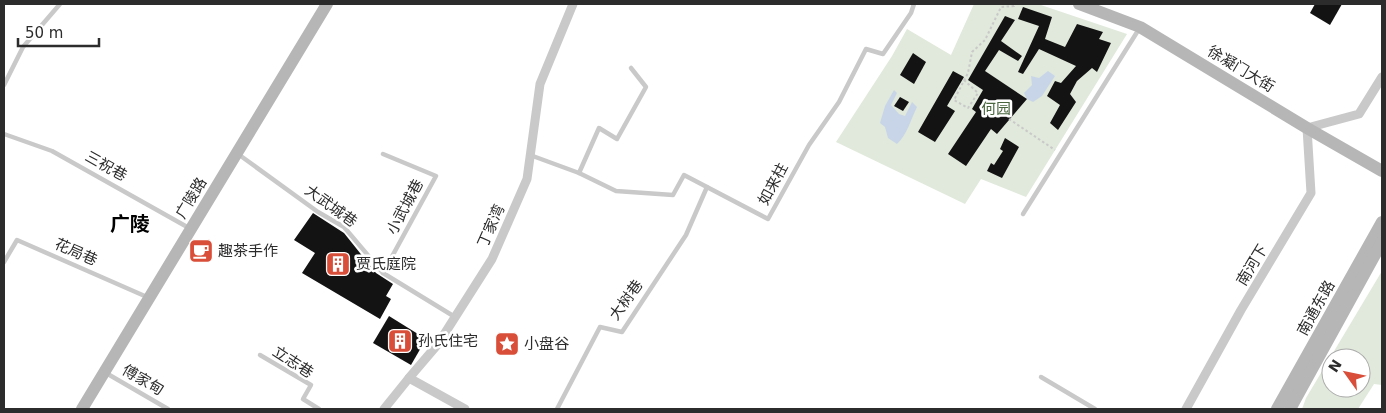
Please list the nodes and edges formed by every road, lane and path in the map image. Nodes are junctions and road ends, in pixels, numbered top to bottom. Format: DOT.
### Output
graph roads {
  1 [pos="60,4"];
  2 [pos="327,4"];
  3 [pos="573,4"];
  4 [pos="914,4"];
  5 [pos="1014,4"];
  6 [pos="1079,4"];
  7 [pos="1140,27"];
  8 [pos="631,68"];
  9 [pos="1382,77"];
  10 [pos="964,80"];
  11 [pos="4,85"];
  12 [pos="1009,119"];
  13 [pos="1308,128"];
  14 [pos="4,134"];
  15 [pos="237,153"];
  16 [pos="383,154"];
  17 [pos="1061,154"];
  18 [pos="530,155"];
  19 [pos="1382,171"];
  20 [pos="579,173"];
  21 [pos="707,187"];
  22 [pos="1023,214"];
  23 [pos="1382,222"];
  24 [pos="191,229"];
  25 [pos="1382,242"];
  26 [pos="4,262"];
  27 [pos="383,273"];
  28 [pos="149,298"];
  29 [pos="455,317"];
  30 [pos="260,355"];
  31 [pos="105,372"];
  32 [pos="1041,377"];
  33 [pos="409,378"];
  34 [pos="82,409"];
  35 [pos="168,409"];
  36 [pos="319,409"];
  37 [pos="384,409"];
  38 [pos="465,409"];
  39 [pos="556,409"];
  40 [pos="1095,409"];
  41 [pos="1186,409"];
  42 [pos="1277,409"];
  43 [pos="1290,409"];
  1 -- 11 [label="lane"];
  2 -- 15 [label="street, 广陵路"];
  3 -- 18 [label="street, 丁家湾"];
  4 -- 21 [label="lane, 如来柱"];
  5 -- 10 [label="path"];
  6 -- 7 [label="street, 徐凝门大街"];
  7 -- 13 [label="street, 徐凝门大街"];
  7 -- 17 [label="lane"];
  8 -- 20 [label="lane"];
  9 -- 13 [label="street"];
  10 -- 10 [label="path"];
  12 -- 17 [label="path"];
  13 -- 19 [label="street, 徐凝门大街"];
  13 -- 41 [label="street, 南河下"];
  14 -- 24 [label="lane, 三祝巷"];
  15 -- 24 [label="street, 广陵路"];
  15 -- 27 [label="lane, 大武城巷"];
  16 -- 27 [label="lane, 小武城巷"];
  17 -- 22 [label="lane"];
  18 -- 20 [label="lane, 如来柱"];
  18 -- 29 [label="street, 丁家湾"];
  20 -- 21 [label="lane, 如来柱"];
  21 -- 39 [label="lane, 大树巷"];
  23 -- 42 [label="street, 南通东路"];
  24 -- 28 [label="street, 广陵路"];
  25 -- 43 [label="street, 南通东路"];
  26 -- 28 [label="lane, 花局巷"];
  27 -- 29 [label="lane, 大武城巷"];
  28 -- 31 [label="street, 广陵路"];
  29 -- 33 [label="street, 丁家湾"];
  30 -- 36 [label="lane, 立志巷"];
  31 -- 34 [label="street, 广陵路"];
  31 -- 35 [label="lane, 傅家甸"];
  32 -- 40 [label="lane"];
  33 -- 37 [label="street, 丁家湾"];
  33 -- 38 [label="street"];
}
